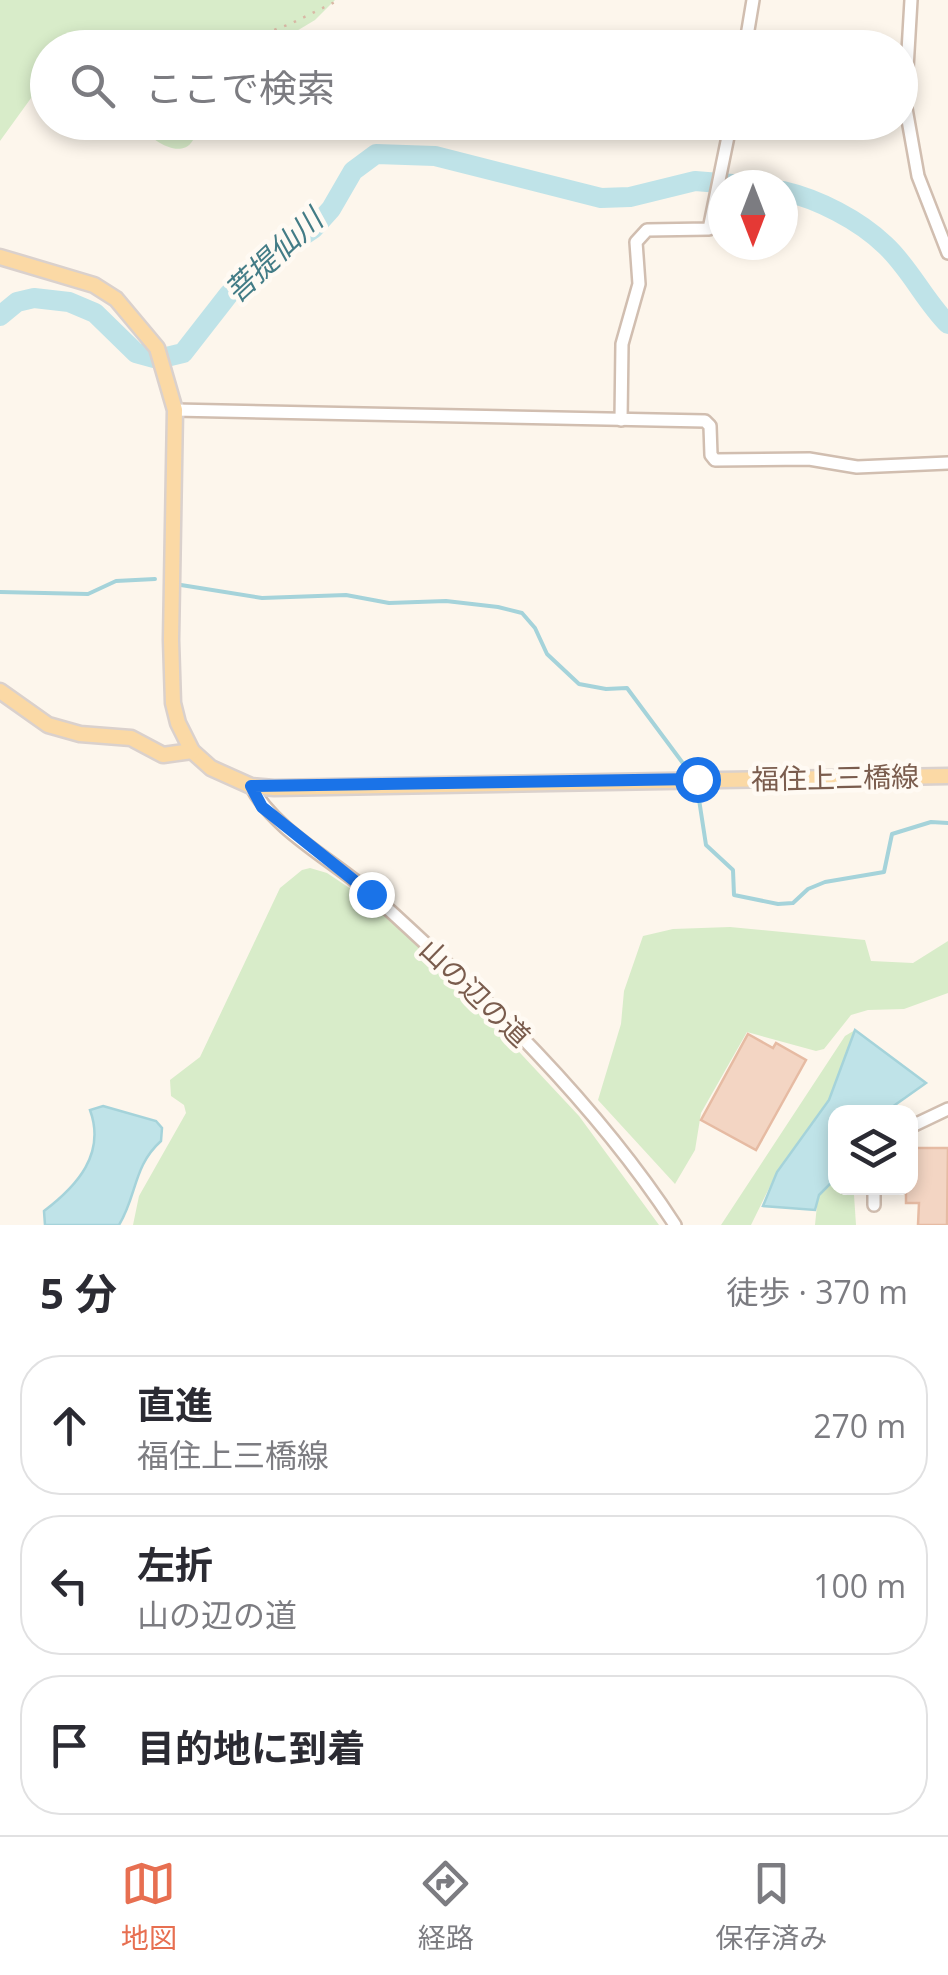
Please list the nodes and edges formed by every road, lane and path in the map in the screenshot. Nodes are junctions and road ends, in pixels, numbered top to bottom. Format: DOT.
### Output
graph roads {
  1 [pos="339,0"];
  2 [pos="753,0"];
  3 [pos="911,0"];
  4 [pos="274,30"];
  5 [pos="748,30"];
  6 [pos="909,30"];
  7 [pos="727,140"];
  8 [pos="910,140"];
  9 [pos="948,252"];
  10 [pos="0,257"];
  11 [pos="175,410"];
  12 [pos="621,420"];
  13 [pos="948,463"];
  14 [pos="0,691"];
  15 [pos="192,751"];
  16 [pos="948,776"];
  17 [pos="251,786"];
  18 [pos="948,1109"];
  19 [pos="918,1123"];
  20 [pos="874,1195"];
  21 [pos="874,1205"];
  22 [pos="675,1225"];
  1 -- 4 [label="path"];
  2 -- 5 [label="street"];
  3 -- 6 [label="street"];
  7 -- 12 [label="street"];
  8 -- 9 [label="street"];
  10 -- 11 [label="main road"];
  11 -- 12 [label="street"];
  11 -- 15 [label="main road"];
  12 -- 13 [label="street"];
  14 -- 15 [label="main road, 福住上三橋線"];
  15 -- 17 [label="main road, 福住上三橋線"];
  16 -- 17 [label="main road, 福住上三橋線"];
  17 -- 22 [label="street, 山の辺の道"];
  18 -- 19 [label="street"];
  20 -- 21 [label="street"];
}
